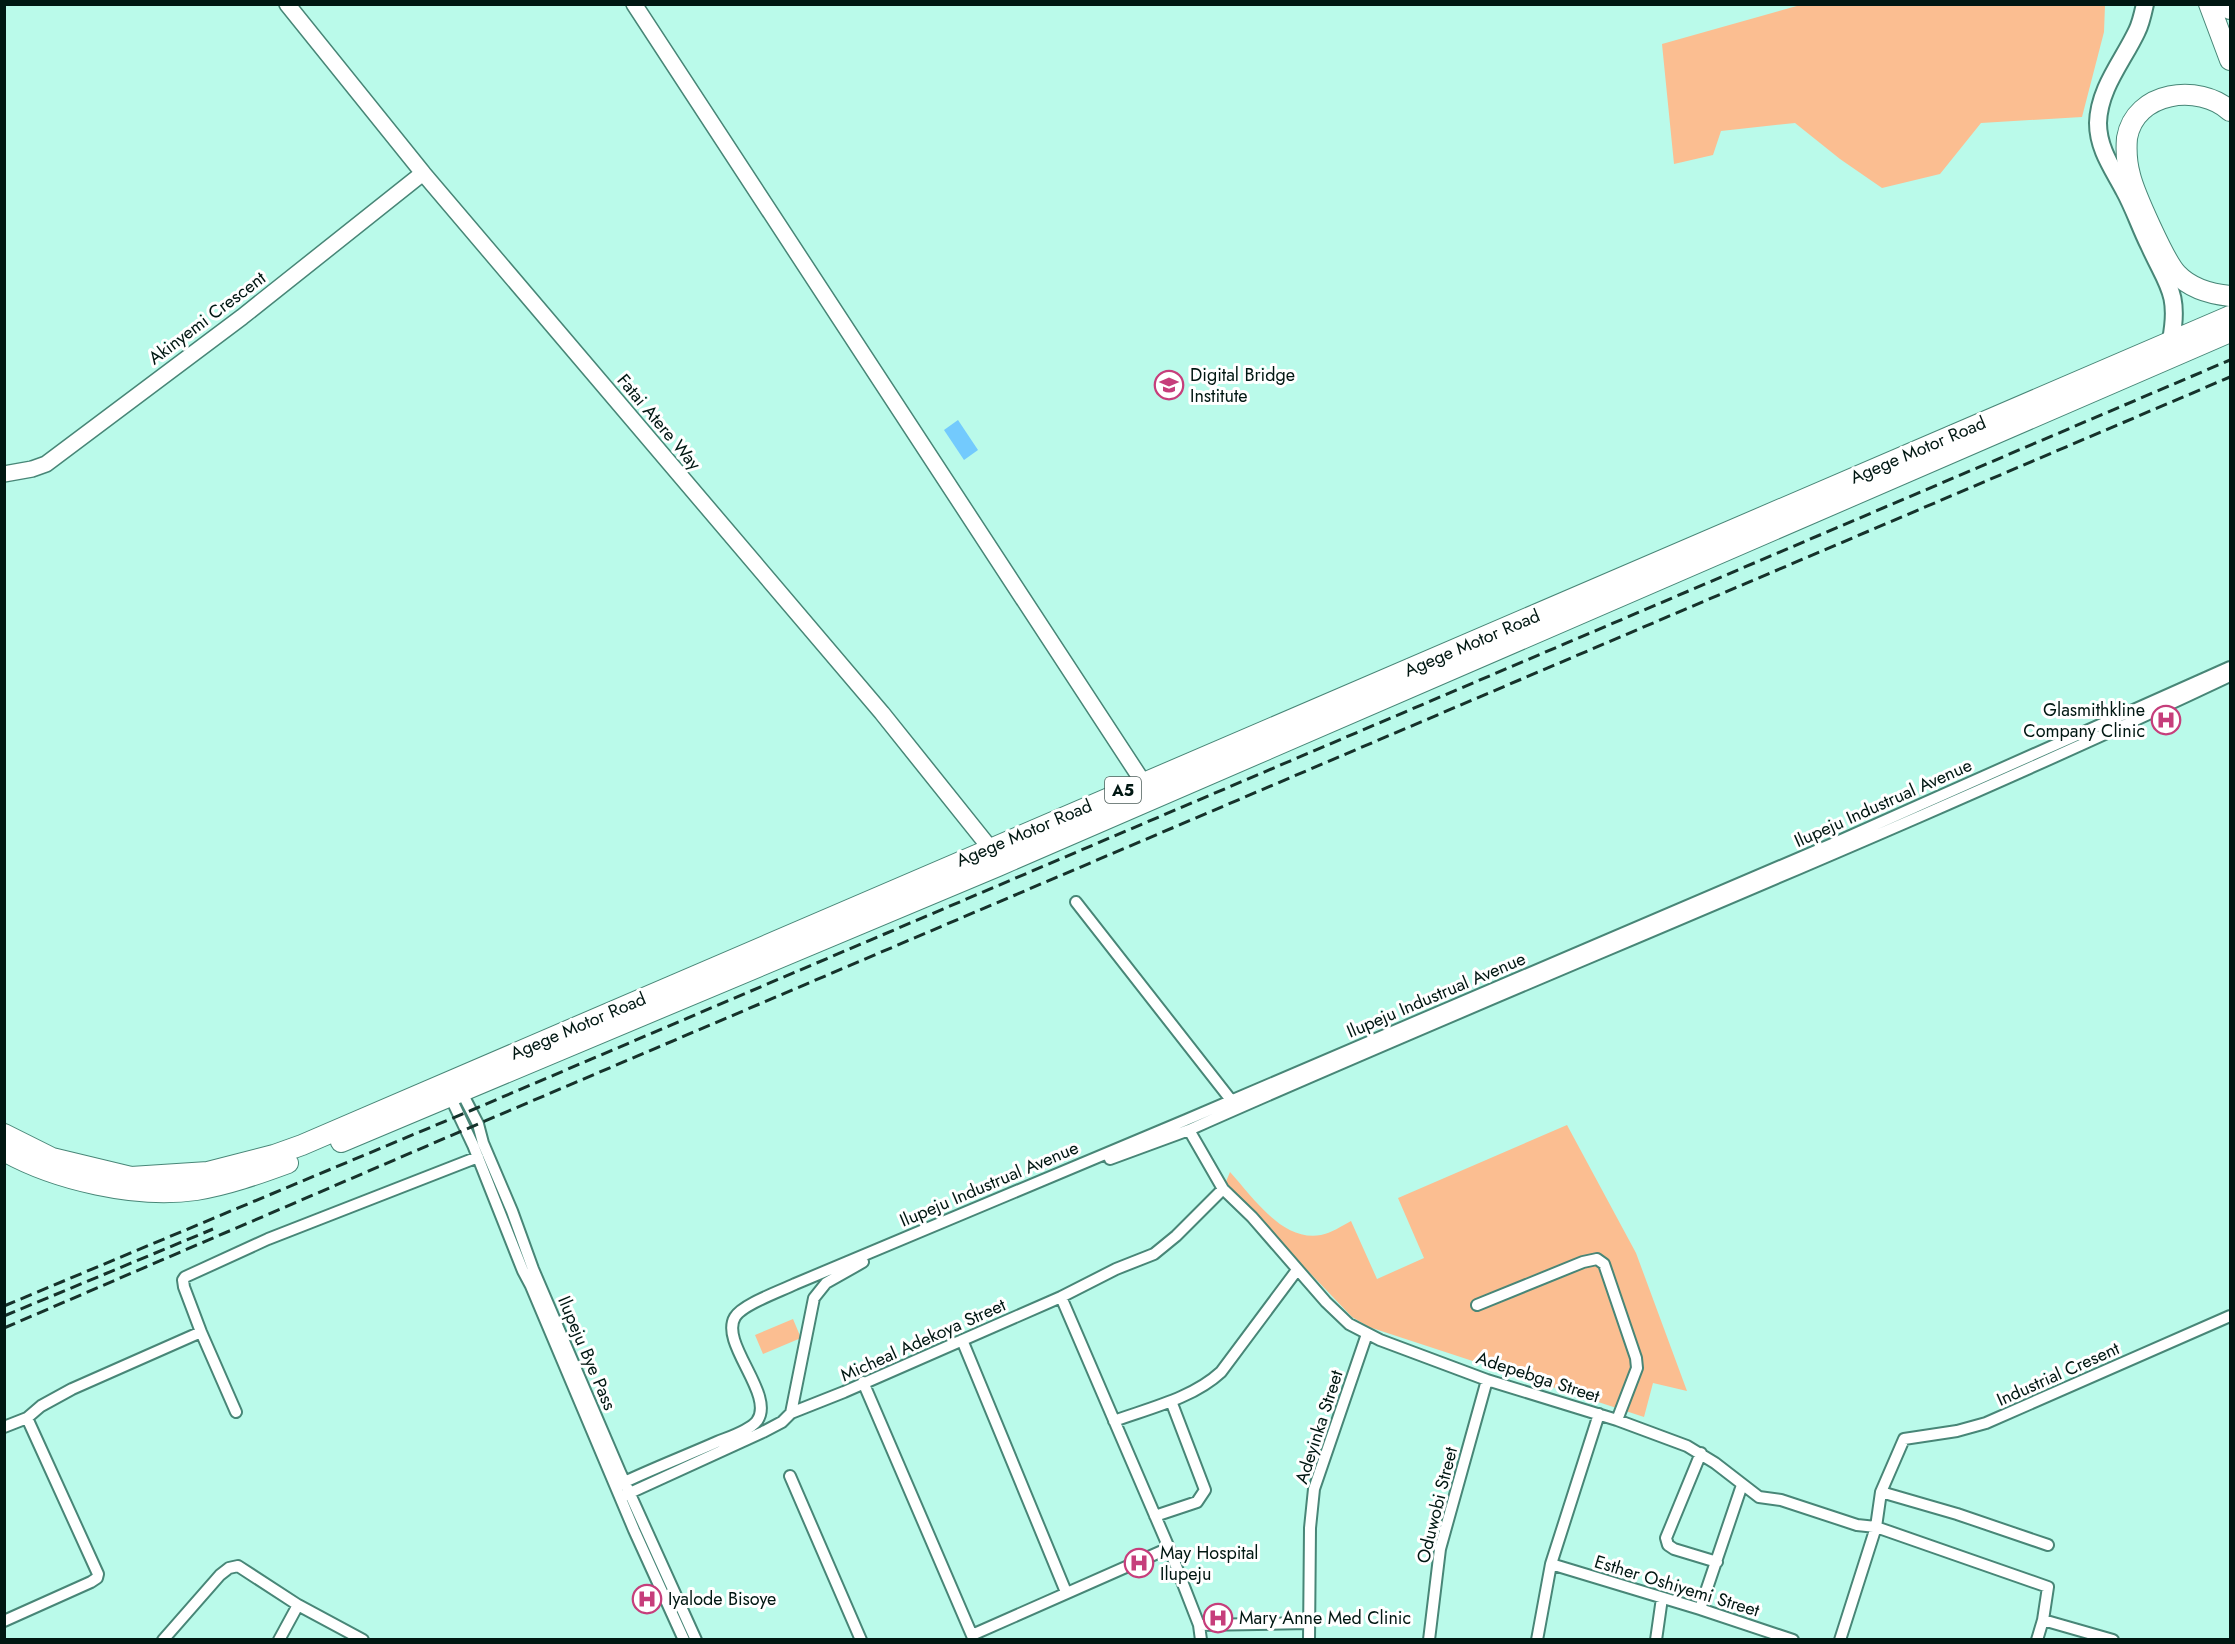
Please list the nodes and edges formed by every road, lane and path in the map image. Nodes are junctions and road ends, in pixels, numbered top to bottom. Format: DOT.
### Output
graph roads {
  1 [pos="287,4"];
  2 [pos="634,4"];
  3 [pos="2145,4"];
  4 [pos="2209,4"];
  5 [pos="2229,4"];
  6 [pos="2230,9"];
  7 [pos="2230,60"];
  8 [pos="2221,105"];
  9 [pos="423,173"];
  10 [pos="2230,296"];
  11 [pos="2230,316"];
  12 [pos="2230,332"];
  13 [pos="2171,340"];
  14 [pos="1986,429"];
  15 [pos="4,474"];
  16 [pos="2230,667"];
  17 [pos="2230,676"];
  18 [pos="1143,782"];
  19 [pos="994,857"];
  20 [pos="1076,902"];
  21 [pos="453,1087"];
  22 [pos="1231,1100"];
  23 [pos="1189,1130"];
  24 [pos="4,1134"];
  25 [pos="4,1151"];
  26 [pos="478,1157"];
  27 [pos="1223,1189"];
  28 [pos="1297,1270"];
  29 [pos="1061,1297"];
  30 [pos="1477,1305"];
  31 [pos="2230,1316"];
  32 [pos="201,1332"];
  33 [pos="1367,1334"];
  34 [pos="962,1340"];
  35 [pos="1487,1380"];
  36 [pos="863,1382"];
  37 [pos="1171,1401"];
  38 [pos="236,1412"];
  39 [pos="791,1413"];
  40 [pos="1599,1414"];
  41 [pos="27,1418"];
  42 [pos="1617,1420"];
  43 [pos="1114,1421"];
  44 [pos="4,1427"];
  45 [pos="1701,1453"];
  46 [pos="790,1476"];
  47 [pos="1742,1485"];
  48 [pos="623,1489"];
  49 [pos="1881,1492"];
  50 [pos="1155,1516"];
  51 [pos="1877,1523"];
  52 [pos="2048,1545"];
  53 [pos="1169,1548"];
  54 [pos="1717,1562"];
  55 [pos="1551,1564"];
  56 [pos="1066,1592"];
  57 [pos="1662,1598"];
  58 [pos="298,1605"];
  59 [pos="1700,1609"];
  60 [pos="5,1620"];
  61 [pos="2043,1620"];
  62 [pos="1309,1623"];
  63 [pos="1199,1625"];
  64 [pos="1771,1636"];
  65 [pos="973,1637"];
  66 [pos="163,1640"];
  67 [pos="279,1640"];
  68 [pos="363,1640"];
  69 [pos="684,1640"];
  70 [pos="696,1640"];
  71 [pos="861,1640"];
  72 [pos="1201,1640"];
  73 [pos="1309,1640"];
  74 [pos="1429,1640"];
  75 [pos="1538,1640"];
  76 [pos="1656,1640"];
  77 [pos="1792,1640"];
  78 [pos="1840,1640"];
  79 [pos="2037,1640"];
  80 [pos="2113,1640"];
  1 -- 9 [label="street, Fatai Atere Way"];
  2 -- 18 [label="street"];
  3 -- 13 [label="main road"];
  4 -- 7 [label="highway"];
  5 -- 6 [label="highway"];
  8 -- 10 [label="highway"];
  9 -- 15 [label="street, Akinyemi Crescent"];
  9 -- 19 [label="street, Fatai Atere Way"];
  11 -- 13 [label="highway, Agege Motor Road / A5"];
  12 -- 14 [label="highway, Agege Motor Road / A5"];
  13 -- 14 [label="highway, Agege Motor Road / A5"];
  14 -- 18 [label="highway, Agege Motor Road / A5"];
  14 -- 19 [label="highway, Agege Motor Road / A5"];
  16 -- 22 [label="street, Ilupeju Industrual Avenue"];
  17 -- 23 [label="street, Ilupeju Industrual Avenue"];
  18 -- 19 [label="highway, Agege Motor Road / A5"];
  19 -- 21 [label="highway, Agege Motor Road / A5"];
  20 -- 22 [label="street"];
  21 -- 24 [label="highway, Agege Motor Road / A5"];
  21 -- 25 [label="highway, Agege Motor Road / A5"];
  21 -- 26 [label="street, Ilupeju Bye Pass"];
  21 -- 48 [label="street, Ilupeju Bye Pass"];
  22 -- 48 [label="street, Ilupeju Industrual Avenue"];
  23 -- 27 [label="street, Adepebga Street"];
  23 -- 39 [label="street, Ilupeju Industrual Avenue"];
  26 -- 32 [label="street"];
  26 -- 48 [label="street, Ilupeju Bye Pass"];
  27 -- 28 [label="street, Adepebga Street"];
  27 -- 29 [label="street, Micheal Adekoya Street"];
  28 -- 33 [label="street, Adepebga Street"];
  28 -- 37 [label="street"];
  29 -- 34 [label="street, Micheal Adekoya Street"];
  29 -- 43 [label="street"];
  30 -- 42 [label="street"];
  31 -- 49 [label="street, Industrial Cresent"];
  32 -- 38 [label="street"];
  32 -- 41 [label="street"];
  33 -- 35 [label="street, Adepebga Street"];
  33 -- 62 [label="street, Adeyinka Street"];
  34 -- 36 [label="street, Micheal Adekoya Street"];
  34 -- 56 [label="street"];
  35 -- 40 [label="street, Adepebga Street"];
  35 -- 74 [label="street, Oduwobi Street"];
  36 -- 39 [label="street, Micheal Adekoya Street"];
  36 -- 65 [label="street"];
  37 -- 43 [label="street"];
  37 -- 50 [label="street"];
  39 -- 48 [label="street, Micheal Adekoya Street"];
  40 -- 42 [label="street, Adepebga Street"];
  40 -- 55 [label="street"];
  41 -- 44 [label="street"];
  41 -- 60 [label="street"];
  42 -- 45 [label="street, Adepebga Street"];
  43 -- 50 [label="street"];
  45 -- 47 [label="street, Adepebga Street"];
  45 -- 54 [label="street"];
  46 -- 71 [label="street"];
  47 -- 51 [label="street, Adepebga Street"];
  47 -- 54 [label="street"];
  48 -- 69 [label="street, Ilupeju Bye Pass"];
  48 -- 70 [label="street, Ilupeju Bye Pass"];
  49 -- 51 [label="street"];
  49 -- 52 [label="street"];
  50 -- 53 [label="street"];
  51 -- 61 [label="street, Adepebga Street"];
  51 -- 78 [label="street"];
  53 -- 56 [label="street"];
  53 -- 63 [label="street"];
  54 -- 59 [label="street"];
  55 -- 57 [label="street, Esther Oshiyemi Street"];
  55 -- 75 [label="street"];
  56 -- 65 [label="street"];
  57 -- 59 [label="street, Esther Oshiyemi Street"];
  57 -- 76 [label="street"];
  58 -- 66 [label="street"];
  58 -- 67 [label="street"];
  58 -- 68 [label="street"];
  59 -- 64 [label="street, Esther Oshiyemi Street"];
  61 -- 79 [label="street"];
  61 -- 80 [label="street"];
  62 -- 63 [label="street"];
  62 -- 73 [label="street, Adeyinka Street"];
  63 -- 72 [label="street"];
  64 -- 77 [label="street, Esther Oshiyemi Street"];
}
